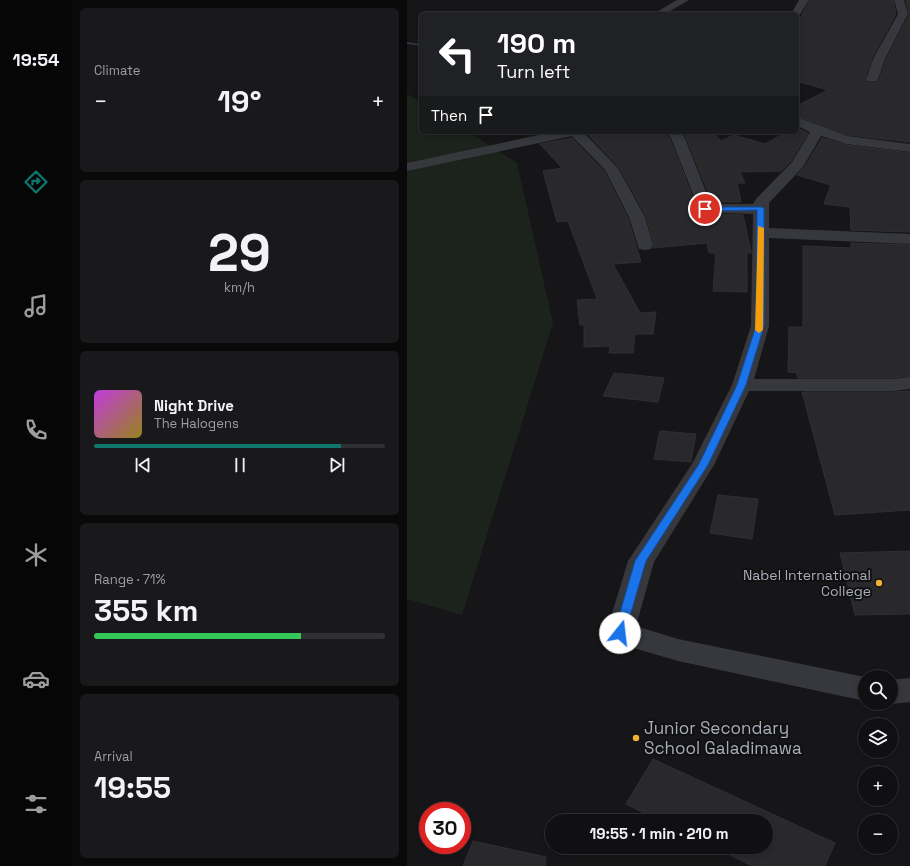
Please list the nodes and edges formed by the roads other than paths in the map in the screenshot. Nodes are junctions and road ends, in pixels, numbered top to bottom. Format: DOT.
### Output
graph roads {
  1 [pos="684,0"];
  2 [pos="804,0"];
  3 [pos="899,0"];
  4 [pos="662,12"];
  5 [pos="797,12"];
  6 [pos="907,14"];
  7 [pos="872,80"];
  8 [pos="799,122"];
  9 [pos="818,130"];
  10 [pos="504,134"];
  11 [pos="562,134"];
  12 [pos="577,134"];
  13 [pos="674,134"];
  14 [pos="519,143"];
  15 [pos="910,148"];
  16 [pos="407,167"];
  17 [pos="761,208"];
  18 [pos="760,233"];
  19 [pos="910,238"];
  20 [pos="645,244"];
  21 [pos="910,383"];
  22 [pos="742,385"];
  23 [pos="858,688"];
  24 [pos="910,690"];
  25 [pos="898,691"];
  1 -- 4 [label="street"];
  2 -- 5 [label="street"];
  3 -- 6 [label="street"];
  6 -- 7 [label="street"];
  8 -- 9 [label="street"];
  9 -- 15 [label="street"];
  9 -- 17 [label="street"];
  10 -- 14 [label="street"];
  11 -- 14 [label="street"];
  12 -- 20 [label="street"];
  13 -- 17 [label="street"];
  14 -- 16 [label="street"];
  17 -- 18 [label="street"];
  18 -- 19 [label="street"];
  18 -- 22 [label="street"];
  21 -- 22 [label="street"];
  22 -- 23 [label="street"];
  24 -- 25 [label="street"];
}
